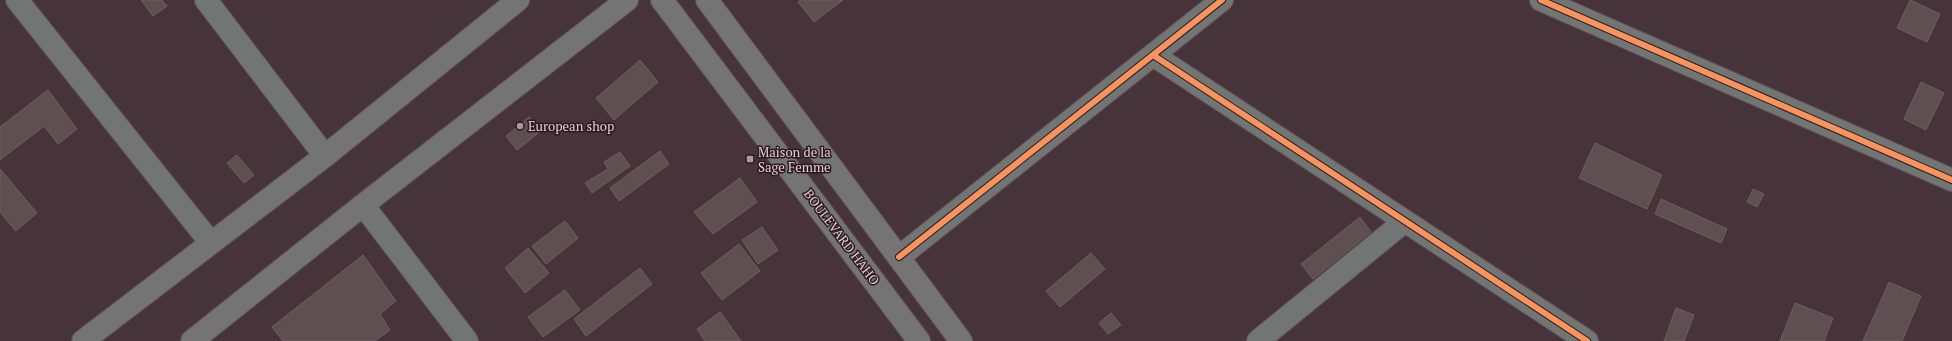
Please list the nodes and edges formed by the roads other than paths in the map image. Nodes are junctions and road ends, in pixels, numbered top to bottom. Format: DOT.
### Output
graph roads {
  1 [pos="17,0"];
  2 [pos="206,0"];
  3 [pos="518,0"];
  4 [pos="627,0"];
  5 [pos="662,0"];
  6 [pos="707,0"];
  7 [pos="1222,0"];
  8 [pos="1541,0"];
  9 [pos="1153,55"];
  10 [pos="325,156"];
  11 [pos="1952,180"];
  12 [pos="363,205"];
  13 [pos="1405,220"];
  14 [pos="211,243"];
  15 [pos="899,257"];
  16 [pos="83,341"];
  17 [pos="192,341"];
  18 [pos="467,341"];
  19 [pos="919,341"];
  20 [pos="961,341"];
  21 [pos="1258,341"];
  22 [pos="1587,341"];
  1 -- 14 [label="street"];
  2 -- 10 [label="street"];
  3 -- 10 [label="main road"];
  4 -- 12 [label="main road"];
  5 -- 19 [label="main road, BOULEVARD HAHO"];
  6 -- 15 [label="main road"];
  7 -- 9 [label="street"];
  8 -- 11 [label="street"];
  9 -- 13 [label="street"];
  9 -- 15 [label="street"];
  10 -- 14 [label="main road"];
  12 -- 17 [label="main road"];
  12 -- 18 [label="street"];
  13 -- 21 [label="street"];
  13 -- 22 [label="street"];
  14 -- 16 [label="main road"];
  15 -- 20 [label="main road"];
}
